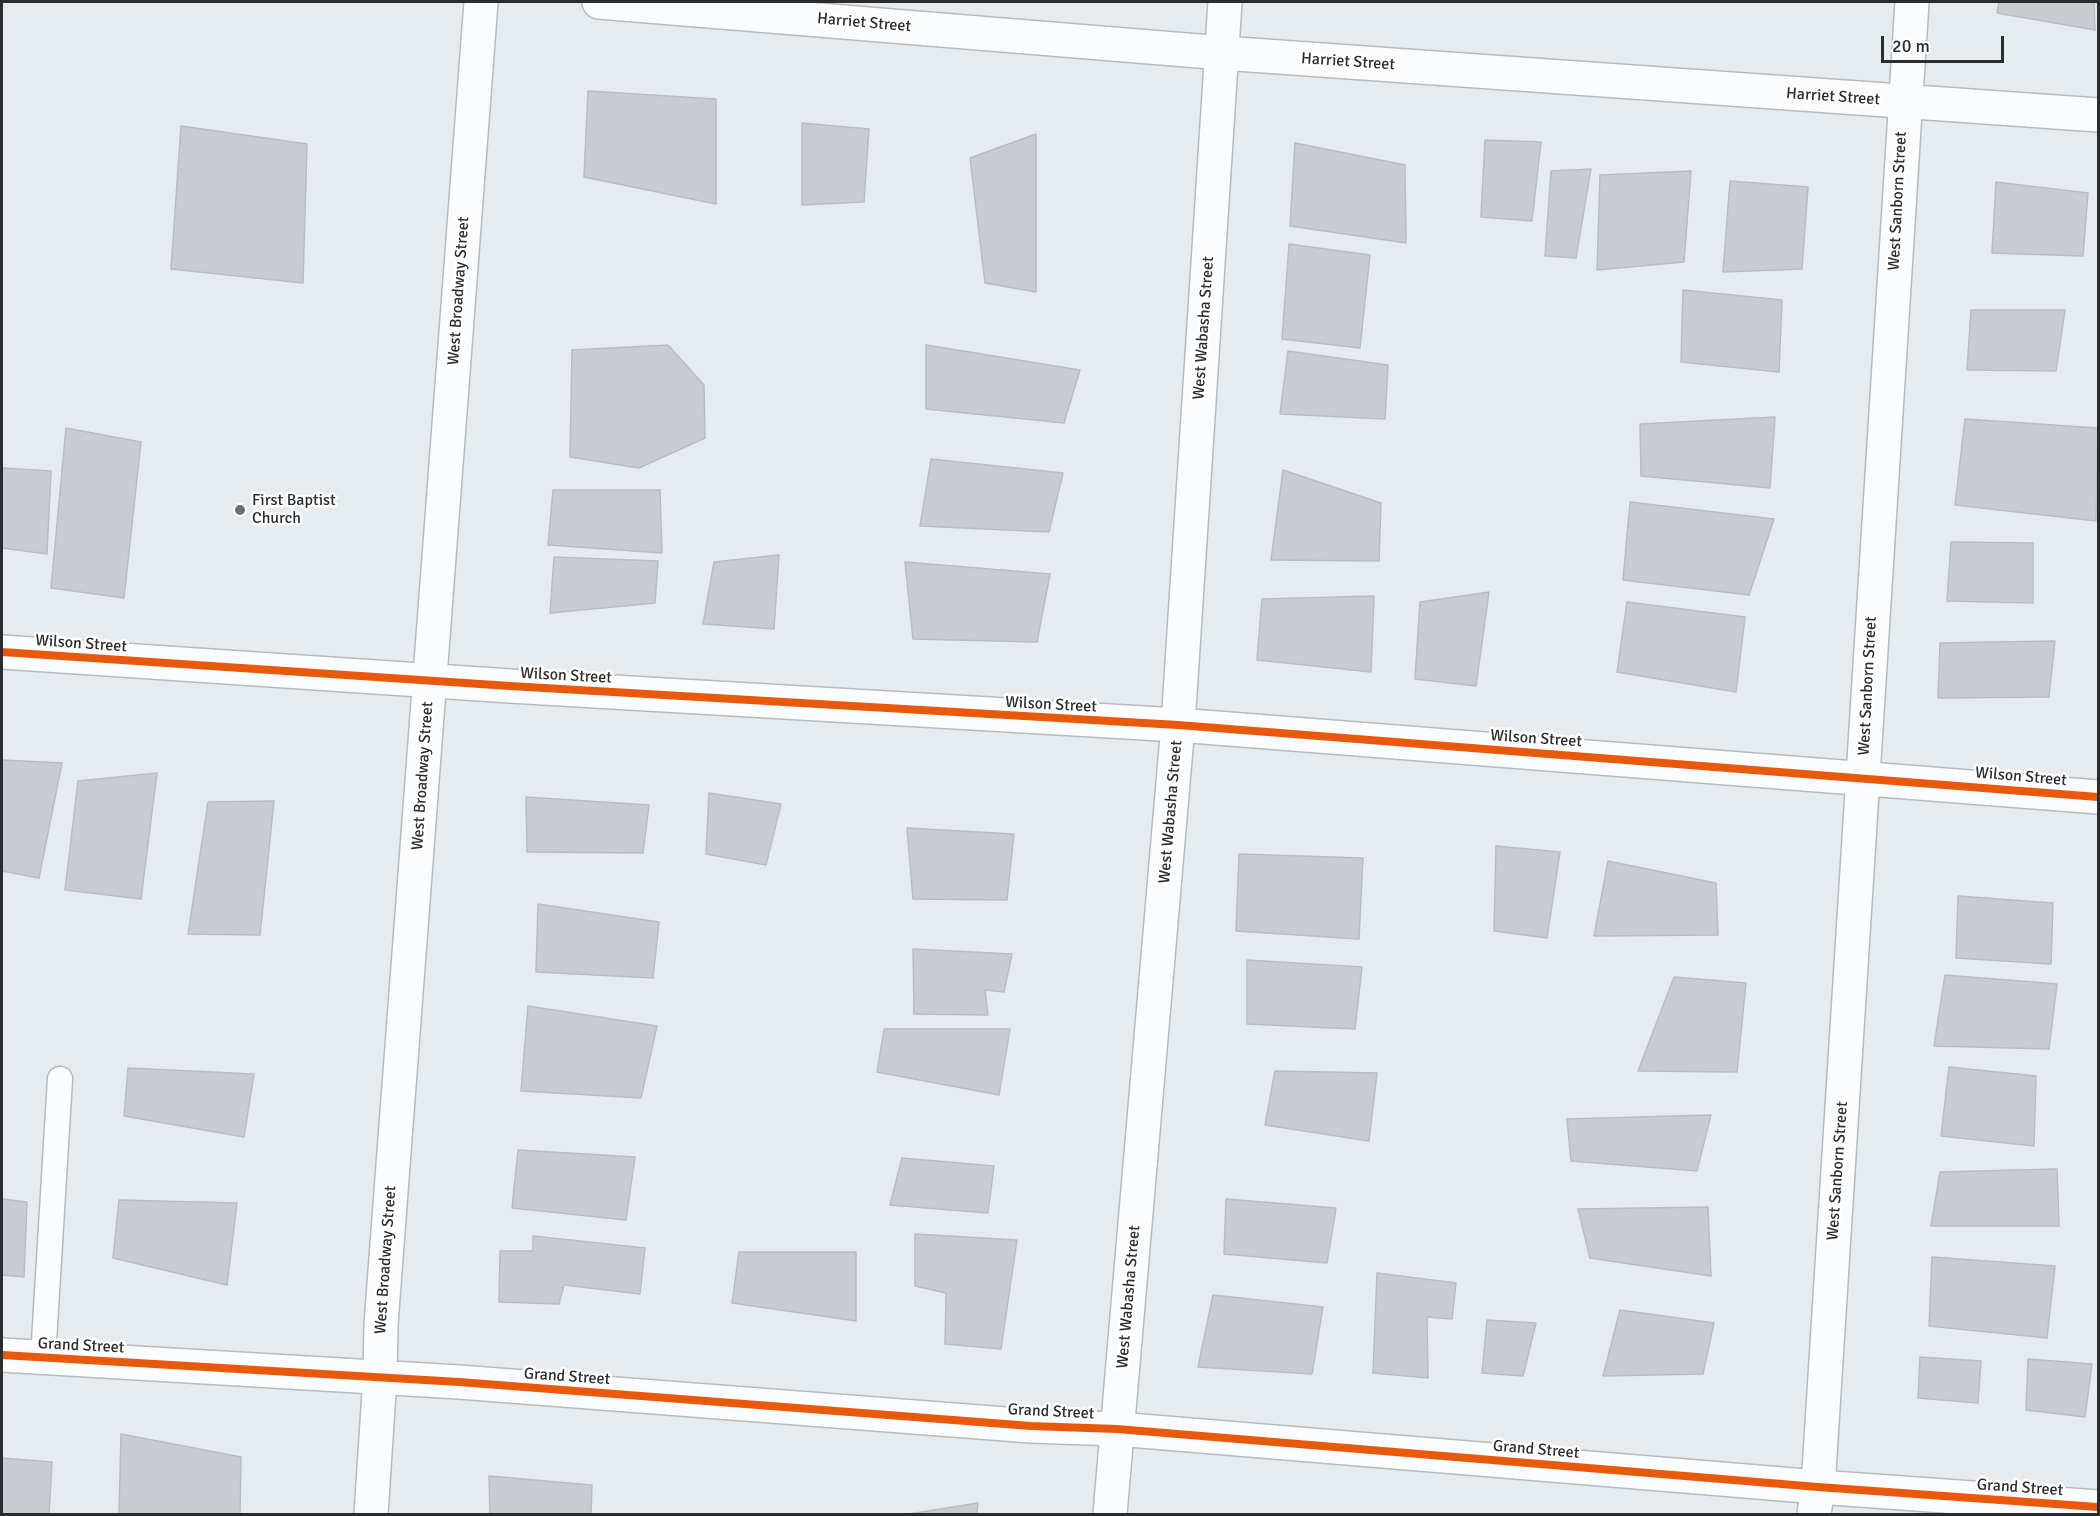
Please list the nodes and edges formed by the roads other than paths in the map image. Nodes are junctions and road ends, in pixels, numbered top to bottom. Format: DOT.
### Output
graph roads {
  1 [pos="481,2"];
  2 [pos="599,2"];
  3 [pos="1225,2"];
  4 [pos="1912,2"];
  5 [pos="1222,53"];
  6 [pos="1904,102"];
  7 [pos="2098,115"];
  8 [pos="2,652"];
  9 [pos="430,681"];
  10 [pos="1178,725"];
  11 [pos="1863,778"];
  12 [pos="2098,797"];
  13 [pos="60,1079"];
  14 [pos="2,1355"];
  15 [pos="43,1358"];
  16 [pos="380,1377"];
  17 [pos="1117,1429"];
  18 [pos="1816,1501"];
  19 [pos="2098,1507"];
  20 [pos="371,1515"];
  21 [pos="1110,1515"];
  1 -- 9 [label="street, West Broadway Street"];
  2 -- 5 [label="street, Harriet Street"];
  3 -- 5 [label="street, West Wabasha Street"];
  4 -- 6 [label="street, West Sanborn Street"];
  5 -- 6 [label="street, Harriet Street"];
  5 -- 10 [label="street, West Wabasha Street"];
  6 -- 7 [label="street, Harriet Street"];
  6 -- 11 [label="street, West Sanborn Street"];
  8 -- 9 [label="street, Wilson Street"];
  9 -- 10 [label="street, Wilson Street"];
  9 -- 16 [label="street, West Broadway Street"];
  10 -- 11 [label="street, Wilson Street"];
  10 -- 17 [label="street, West Wabasha Street"];
  11 -- 12 [label="street, Wilson Street"];
  11 -- 18 [label="street, West Sanborn Street"];
  13 -- 15 [label="lane"];
  14 -- 15 [label="street, Grand Street"];
  15 -- 16 [label="street, Grand Street"];
  16 -- 17 [label="street, Grand Street"];
  16 -- 20 [label="street, West Broadway Street"];
  17 -- 18 [label="street, Grand Street"];
  17 -- 21 [label="street, West Wabasha Street"];
  18 -- 19 [label="street, Grand Street"];
}
